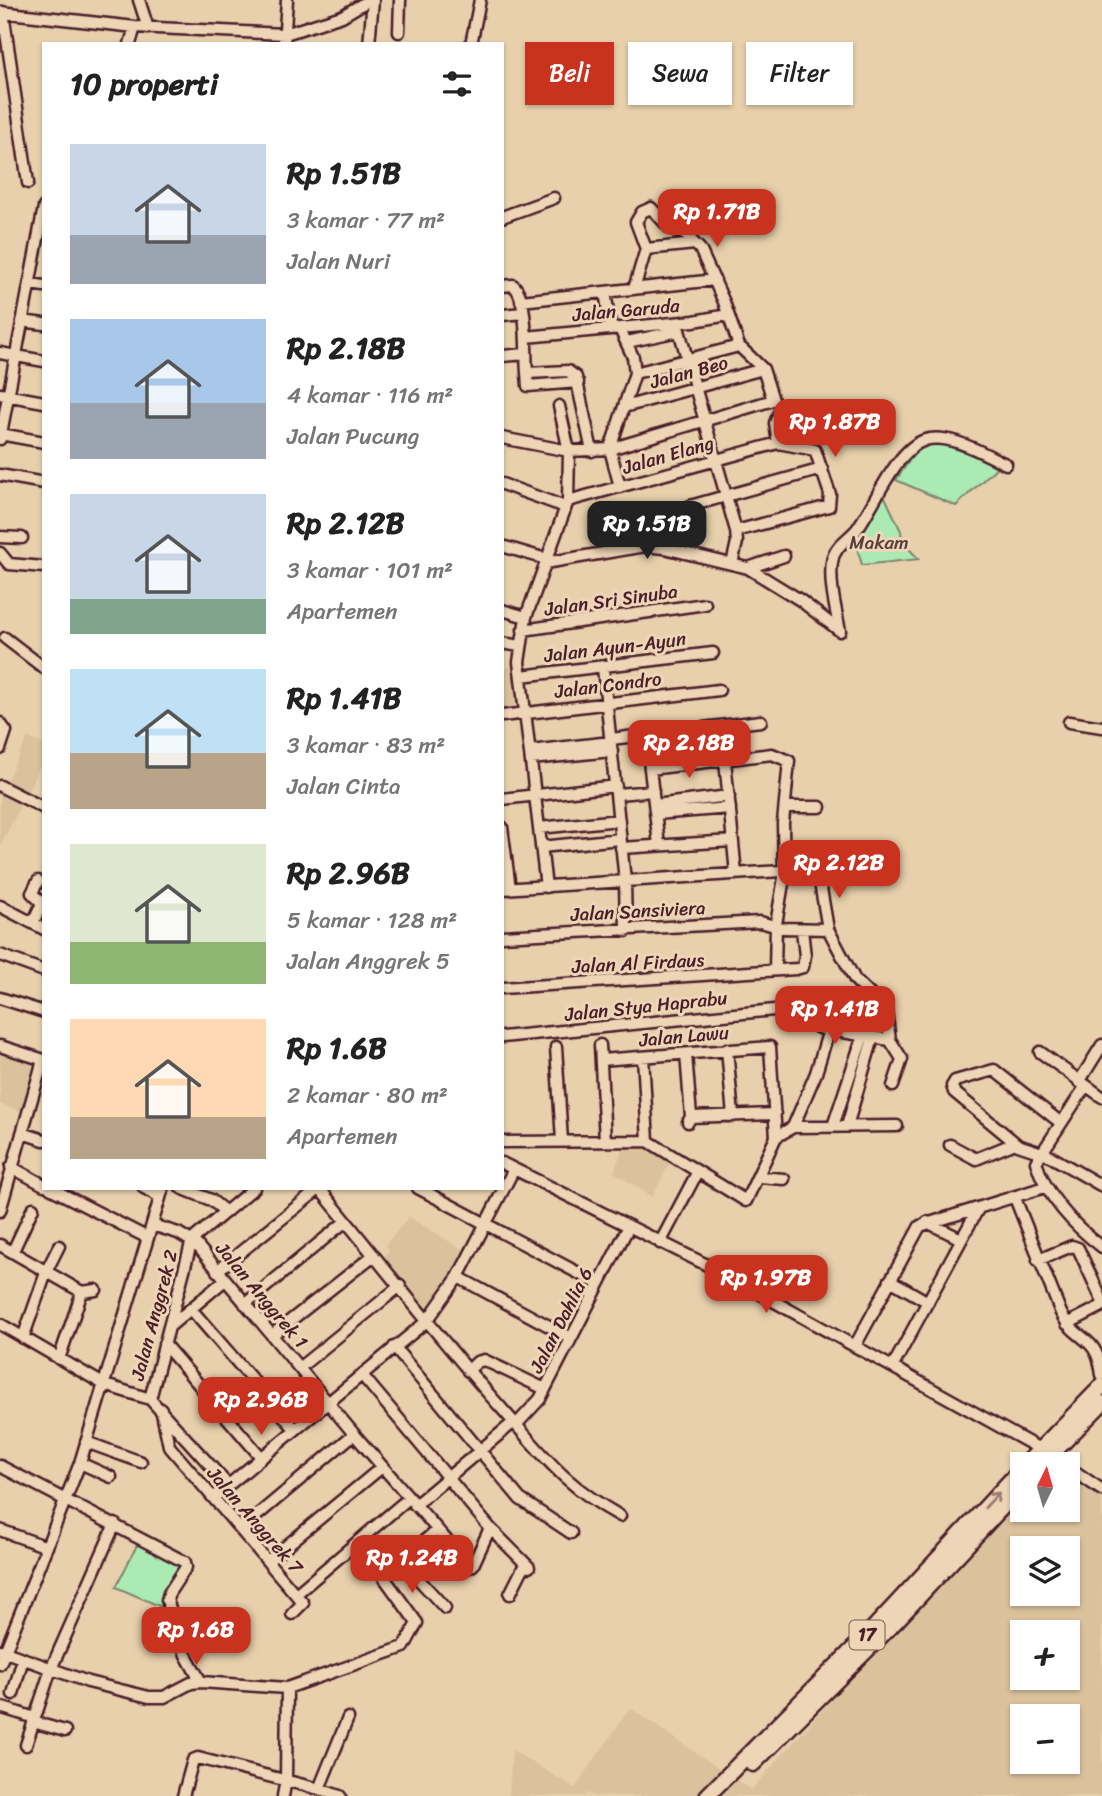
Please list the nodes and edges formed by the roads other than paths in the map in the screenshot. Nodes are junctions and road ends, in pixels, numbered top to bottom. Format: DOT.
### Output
graph roads {
  1 [pos="139,0"];
  2 [pos="287,0"];
  3 [pos="371,0"];
  4 [pos="400,0"];
  5 [pos="480,0"];
  6 [pos="1,12"];
  7 [pos="135,27"];
  8 [pos="148,28"];
  9 [pos="399,32"];
  10 [pos="285,39"];
  11 [pos="131,42"];
  12 [pos="369,42"];
  13 [pos="471,42"];
  14 [pos="28,183"];
  15 [pos="554,198"];
  16 [pos="504,216"];
  17 [pos="42,226"];
  18 [pos="695,244"];
  19 [pos="40,245"];
  20 [pos="646,248"];
  21 [pos="715,280"];
  22 [pos="30,284"];
  23 [pos="508,285"];
  24 [pos="42,286"];
  25 [pos="634,289"];
  26 [pos="605,292"];
  27 [pos="521,301"];
  28 [pos="523,313"];
  29 [pos="504,315"];
  30 [pos="728,315"];
  31 [pos="22,321"];
  32 [pos="42,324"];
  33 [pos="678,327"];
  34 [pos="615,329"];
  35 [pos="526,337"];
  36 [pos="627,342"];
  37 [pos="739,346"];
  38 [pos="0,353"];
  39 [pos="526,354"];
  40 [pos="16,356"];
  41 [pos="504,356"];
  42 [pos="687,359"];
  43 [pos="42,361"];
  44 [pos="763,369"];
  45 [pos="635,373"];
  46 [pos="696,389"];
  47 [pos="4,395"];
  48 [pos="42,402"];
  49 [pos="559,406"];
  50 [pos="624,407"];
  51 [pos="779,413"];
  52 [pos="705,422"];
  53 [pos="0,436"];
  54 [pos="504,438"];
  55 [pos="42,442"];
  56 [pos="778,443"];
  57 [pos="610,449"];
  58 [pos="569,451"];
  59 [pos="592,451"];
  60 [pos="715,459"];
  61 [pos="1006,464"];
  62 [pos="822,469"];
  63 [pos="0,475"];
  64 [pos="42,483"];
  65 [pos="504,485"];
  66 [pos="620,487"];
  67 [pos="725,495"];
  68 [pos="566,504"];
  69 [pos="736,531"];
  70 [pos="0,538"];
  71 [pos="22,538"];
  72 [pos="504,548"];
  73 [pos="670,549"];
  74 [pos="0,551"];
  75 [pos="784,556"];
  76 [pos="546,561"];
  77 [pos="732,564"];
  78 [pos="42,567"];
  79 [pos="748,568"];
  80 [pos="705,604"];
  81 [pos="504,611"];
  82 [pos="526,617"];
  83 [pos="523,630"];
  84 [pos="5,638"];
  85 [pos="504,643"];
  86 [pos="520,646"];
  87 [pos="713,653"];
  88 [pos="42,666"];
  89 [pos="603,668"];
  90 [pos="521,676"];
  91 [pos="719,690"];
  92 [pos="607,704"];
  93 [pos="524,714"];
  94 [pos="504,716"];
  95 [pos="761,721"];
  96 [pos="1069,722"];
  97 [pos="0,723"];
  98 [pos="1102,727"];
  99 [pos="646,735"];
  100 [pos="611,744"];
  101 [pos="0,748"];
  102 [pos="531,755"];
  103 [pos="725,760"];
  104 [pos="650,769"];
  105 [pos="0,786"];
  106 [pos="616,790"];
  107 [pos="653,791"];
  108 [pos="536,795"];
  109 [pos="729,796"];
  110 [pos="504,799"];
  111 [pos="42,807"];
  112 [pos="785,807"];
  113 [pos="820,807"];
  114 [pos="730,808"];
  115 [pos="655,809"];
  116 [pos="618,820"];
  117 [pos="539,828"];
  118 [pos="732,841"];
  119 [pos="621,844"];
  120 [pos="659,845"];
  121 [pos="541,847"];
  122 [pos="504,858"];
  123 [pos="781,871"];
  124 [pos="736,874"];
  125 [pos="819,877"];
  126 [pos="38,881"];
  127 [pos="625,881"];
  128 [pos="547,887"];
  129 [pos="506,889"];
  130 [pos="0,906"];
  131 [pos="33,923"];
  132 [pos="776,924"];
  133 [pos="42,928"];
  134 [pos="828,929"];
  135 [pos="802,930"];
  136 [pos="626,931"];
  137 [pos="504,936"];
  138 [pos="0,956"];
  139 [pos="42,970"];
  140 [pos="775,970"];
  141 [pos="504,988"];
  142 [pos="0,998"];
  143 [pos="42,1011"];
  144 [pos="795,1011"];
  145 [pos="860,1011"];
  146 [pos="830,1030"];
  147 [pos="504,1037"];
  148 [pos="868,1037"];
  149 [pos="890,1040"];
  150 [pos="600,1045"];
  151 [pos="1102,1045"];
  152 [pos="0,1046"];
  153 [pos="556,1047"];
  154 [pos="727,1049"];
  155 [pos="1040,1052"];
  156 [pos="686,1054"];
  157 [pos="643,1057"];
  158 [pos="42,1060"];
  159 [pos="601,1060"];
  160 [pos="42,1063"];
  161 [pos="1082,1085"];
  162 [pos="893,1086"];
  163 [pos="1102,1097"];
  164 [pos="775,1114"];
  165 [pos="733,1116"];
  166 [pos="1060,1123"];
  167 [pos="833,1126"];
  168 [pos="847,1126"];
  169 [pos="897,1126"];
  170 [pos="793,1127"];
  171 [pos="22,1133"];
  172 [pos="776,1138"];
  173 [pos="42,1139"];
  174 [pos="562,1141"];
  175 [pos="605,1141"];
  176 [pos="648,1141"];
  177 [pos="504,1142"];
  178 [pos="1015,1143"];
  179 [pos="950,1145"];
  180 [pos="1041,1151"];
  181 [pos="504,1164"];
  182 [pos="11,1167"];
  183 [pos="514,1169"];
  184 [pos="697,1173"];
  185 [pos="759,1177"];
  186 [pos="784,1179"];
  187 [pos="42,1184"];
  188 [pos="1102,1186"];
  189 [pos="504,1189"];
  190 [pos="1042,1189"];
  191 [pos="54,1190"];
  192 [pos="186,1190"];
  193 [pos="252,1190"];
  194 [pos="318,1190"];
  195 [pos="320,1190"];
  196 [pos="422,1190"];
  197 [pos="504,1190"];
  198 [pos="162,1193"];
  199 [pos="1015,1198"];
  200 [pos="33,1208"];
  201 [pos="978,1209"];
  202 [pos="0,1211"];
  203 [pos="226,1212"];
  204 [pos="346,1221"];
  205 [pos="927,1222"];
  206 [pos="152,1224"];
  207 [pos="487,1224"];
  208 [pos="629,1226"];
  209 [pos="148,1238"];
  210 [pos="961,1239"];
  211 [pos="192,1240"];
  212 [pos="660,1243"];
  213 [pos="0,1245"];
  214 [pos="59,1246"];
  215 [pos="1102,1247"];
  216 [pos="13,1251"];
  217 [pos="374,1255"];
  218 [pos="1038,1261"];
  219 [pos="47,1270"];
  220 [pos="217,1271"];
  221 [pos="458,1277"];
  222 [pos="225,1280"];
  223 [pos="890,1280"];
  224 [pos="599,1284"];
  225 [pos="400,1286"];
  226 [pos="96,1290"];
  227 [pos="82,1292"];
  228 [pos="1102,1300"];
  229 [pos="928,1301"];
  230 [pos="245,1304"];
  231 [pos="1102,1306"];
  232 [pos="191,1309"];
  233 [pos="428,1321"];
  234 [pos="0,1324"];
  235 [pos="1067,1324"];
  236 [pos="169,1328"];
  237 [pos="272,1335"];
  238 [pos="23,1338"];
  239 [pos="571,1338"];
  240 [pos="164,1344"];
  241 [pos="855,1346"];
  242 [pos="394,1347"];
  243 [pos="1100,1347"];
  244 [pos="59,1359"];
  245 [pos="893,1366"];
  246 [pos="299,1368"];
  247 [pos="468,1371"];
  248 [pos="362,1375"];
  249 [pos="1102,1375"];
  250 [pos="105,1385"];
  251 [pos="1102,1386"];
  252 [pos="545,1389"];
  253 [pos="150,1399"];
  254 [pos="328,1402"];
  255 [pos="1102,1403"];
  256 [pos="160,1408"];
  257 [pos="515,1423"];
  258 [pos="295,1430"];
  259 [pos="354,1434"];
  260 [pos="86,1442"];
  261 [pos="480,1452"];
  262 [pos="1037,1452"];
  263 [pos="1047,1452"];
  264 [pos="1048,1452"];
  265 [pos="261,1457"];
  266 [pos="141,1462"];
  267 [pos="80,1463"];
  268 [pos="0,1466"];
  269 [pos="382,1467"];
  270 [pos="1080,1475"];
  271 [pos="111,1478"];
  272 [pos="449,1478"];
  273 [pos="1010,1481"];
  274 [pos="228,1485"];
  275 [pos="1102,1490"];
  276 [pos="214,1497"];
  277 [pos="1010,1499"];
  278 [pos="65,1501"];
  279 [pos="412,1502"];
  280 [pos="620,1516"];
  281 [pos="116,1524"];
  282 [pos="490,1528"];
  283 [pos="241,1529"];
  284 [pos="0,1530"];
  285 [pos="437,1530"];
  286 [pos="571,1533"];
  287 [pos="47,1547"];
  288 [pos="401,1560"];
  289 [pos="268,1561"];
  290 [pos="296,1594"];
  291 [pos="510,1594"];
  292 [pos="445,1608"];
  293 [pos="292,1614"];
  294 [pos="2,1651"];
  295 [pos="23,1658"];
  296 [pos="0,1664"];
  297 [pos="51,1669"];
  298 [pos="201,1682"];
  299 [pos="287,1688"];
  300 [pos="13,1694"];
  301 [pos="0,1707"];
  302 [pos="348,1718"];
  303 [pos="34,1720"];
  304 [pos="65,1731"];
  305 [pos="26,1745"];
  306 [pos="286,1780"];
  307 [pos="319,1789"];
  308 [pos="183,1796"];
  309 [pos="283,1796"];
  310 [pos="340,1796"];
  311 [pos="707,1796"];
  312 [pos="719,1796"];
  1 -- 8 [label="street"];
  2 -- 10 [label="street"];
  3 -- 10 [label="street"];
  3 -- 12 [label="street"];
  4 -- 9 [label="street"];
  5 -- 13 [label="street"];
  6 -- 7 [label="street"];
  6 -- 14 [label="street"];
  7 -- 8 [label="street"];
  7 -- 11 [label="street"];
  8 -- 10 [label="street"];
  15 -- 16 [label="street"];
  17 -- 19 [label="street"];
  18 -- 20 [label="street"];
  18 -- 20 [label="street"];
  18 -- 21 [label="street"];
  19 -- 22 [label="street"];
  20 -- 25 [label="street"];
  21 -- 25 [label="street"];
  21 -- 30 [label="street"];
  22 -- 24 [label="street"];
  22 -- 31 [label="street"];
  23 -- 27 [label="street"];
  25 -- 26 [label="street"];
  26 -- 27 [label="street"];
  26 -- 34 [label="street"];
  27 -- 28 [label="street"];
  28 -- 29 [label="street"];
  28 -- 35 [label="street"];
  30 -- 33 [label="street, Jalan Garuda"];
  30 -- 37 [label="street"];
  31 -- 32 [label="street"];
  31 -- 40 [label="street"];
  33 -- 34 [label="street, Jalan Garuda"];
  33 -- 36 [label="street"];
  33 -- 42 [label="street"];
  34 -- 35 [label="street, Jalan Garuda"];
  34 -- 36 [label="street"];
  35 -- 39 [label="street"];
  36 -- 45 [label="street"];
  37 -- 42 [label="street"];
  37 -- 44 [label="street"];
  38 -- 40 [label="street"];
  39 -- 41 [label="street"];
  39 -- 59 [label="street"];
  40 -- 43 [label="street"];
  40 -- 47 [label="street"];
  42 -- 45 [label="street"];
  42 -- 46 [label="street"];
  44 -- 46 [label="street, Jalan Beo"];
  44 -- 52 [label="street"];
  45 -- 50 [label="street"];
  46 -- 50 [label="street, Jalan Beo"];
  46 -- 52 [label="street"];
  47 -- 48 [label="street"];
  47 -- 53 [label="street"];
  49 -- 58 [label="street"];
  50 -- 57 [label="street"];
  51 -- 56 [label="street"];
  52 -- 57 [label="street"];
  52 -- 60 [label="street"];
  53 -- 55 [label="street"];
  54 -- 58 [label="street"];
  56 -- 60 [label="street, Jalan Elang"];
  56 -- 62 [label="street"];
  57 -- 59 [label="street"];
  57 -- 66 [label="street"];
  58 -- 59 [label="street"];
  58 -- 68 [label="street"];
  60 -- 66 [label="street, Jalan Elang"];
  60 -- 67 [label="street"];
  61 -- 79 [label="street"];
  62 -- 67 [label="street"];
  62 -- 69 [label="street"];
  63 -- 64 [label="street"];
  65 -- 68 [label="street"];
  66 -- 68 [label="street, Jalan Elang"];
  67 -- 69 [label="street"];
  67 -- 73 [label="street"];
  68 -- 76 [label="street"];
  69 -- 77 [label="street"];
  70 -- 71 [label="street"];
  70 -- 74 [label="street"];
  72 -- 76 [label="street"];
  73 -- 76 [label="street"];
  73 -- 77 [label="street"];
  74 -- 78 [label="street"];
  75 -- 79 [label="street"];
  76 -- 82 [label="street"];
  77 -- 79 [label="street"];
  80 -- 83 [label="street, Jalan Sri Sinuba"];
  81 -- 82 [label="street"];
  82 -- 83 [label="street"];
  83 -- 86 [label="street"];
  84 -- 88 [label="street"];
  85 -- 86 [label="street"];
  86 -- 90 [label="street"];
  87 -- 89 [label="street, Jalan Ayun-Ayun"];
  89 -- 90 [label="street, Jalan Ayun-Ayun"];
  89 -- 92 [label="street"];
  90 -- 93 [label="street"];
  91 -- 92 [label="street, Jalan Condro"];
  92 -- 93 [label="street, Jalan Condro"];
  92 -- 100 [label="street"];
  93 -- 94 [label="street, Jalan Condro"];
  93 -- 102 [label="street"];
  95 -- 99 [label="street"];
  96 -- 98 [label="street"];
  97 -- 101 [label="street"];
  99 -- 100 [label="street"];
  99 -- 104 [label="street"];
  100 -- 102 [label="street"];
  100 -- 106 [label="street"];
  102 -- 108 [label="street"];
  103 -- 104 [label="street"];
  103 -- 109 [label="street"];
  103 -- 112 [label="street"];
  104 -- 107 [label="street"];
  105 -- 111 [label="street"];
  106 -- 107 [label="street"];
  106 -- 108 [label="street"];
  106 -- 116 [label="street"];
  107 -- 115 [label="street"];
  108 -- 110 [label="street"];
  108 -- 117 [label="street"];
  109 -- 114 [label="street"];
  109 -- 115 [label="street"];
  112 -- 113 [label="street"];
  112 -- 132 [label="street"];
  114 -- 115 [label="street"];
  114 -- 118 [label="street"];
  115 -- 120 [label="street"];
  116 -- 117 [label="street"];
  116 -- 119 [label="street"];
  117 -- 121 [label="street"];
  118 -- 120 [label="street"];
  118 -- 124 [label="street"];
  119 -- 120 [label="street"];
  119 -- 121 [label="street"];
  119 -- 127 [label="street"];
  121 -- 128 [label="street"];
  122 -- 129 [label="street"];
  123 -- 124 [label="street"];
  124 -- 127 [label="street"];
  125 -- 134 [label="street"];
  126 -- 131 [label="street"];
  127 -- 128 [label="street"];
  127 -- 136 [label="street"];
  128 -- 129 [label="street"];
  130 -- 131 [label="street"];
  131 -- 133 [label="street"];
  132 -- 135 [label="street, Jalan Sansiviera"];
  132 -- 136 [label="street, Jalan Sansiviera"];
  132 -- 140 [label="street"];
  134 -- 135 [label="street, Jalan Sansiviera"];
  134 -- 149 [label="street"];
  135 -- 140 [label="street, Jalan Al Firdaus"];
  136 -- 137 [label="street, Jalan Sansiviera"];
  138 -- 139 [label="street"];
  140 -- 141 [label="street, Jalan Al Firdaus"];
  142 -- 143 [label="street"];
  144 -- 145 [label="street, Jalan Stya Haprabu"];
  144 -- 146 [label="street"];
  144 -- 147 [label="street, Jalan Stya Haprabu"];
  146 -- 148 [label="street"];
  146 -- 170 [label="street"];
  148 -- 149 [label="street"];
  148 -- 167 [label="street"];
  148 -- 168 [label="street"];
  149 -- 162 [label="street"];
  150 -- 159 [label="street"];
  151 -- 161 [label="street"];
  152 -- 158 [label="street"];
  153 -- 174 [label="street"];
  154 -- 156 [label="street, Jalan Lawu"];
  154 -- 164 [label="street, Jalan Lawu"];
  154 -- 165 [label="street"];
  155 -- 161 [label="street"];
  156 -- 157 [label="street, Jalan Lawu"];
  156 -- 165 [label="street"];
  157 -- 159 [label="street, Jalan Lawu"];
  157 -- 176 [label="street"];
  159 -- 175 [label="street"];
  160 -- 171 [label="street"];
  161 -- 163 [label="street"];
  161 -- 166 [label="street"];
  164 -- 165 [label="street"];
  164 -- 172 [label="street"];
  166 -- 178 [label="street"];
  166 -- 180 [label="street"];
  167 -- 168 [label="street"];
  167 -- 170 [label="street"];
  168 -- 169 [label="street"];
  170 -- 172 [label="street"];
  171 -- 173 [label="street"];
  171 -- 182 [label="street"];
  172 -- 185 [label="street"];
  174 -- 175 [label="street"];
  174 -- 177 [label="street"];
  175 -- 176 [label="street"];
  176 -- 184 [label="street"];
  178 -- 179 [label="street"];
  178 -- 180 [label="street"];
  180 -- 188 [label="street"];
  180 -- 190 [label="street"];
  181 -- 183 [label="street"];
  182 -- 187 [label="street"];
  182 -- 202 [label="street"];
  183 -- 189 [label="street"];
  183 -- 208 [label="street"];
  184 -- 185 [label="street"];
  184 -- 212 [label="street"];
  185 -- 186 [label="street"];
  190 -- 199 [label="street"];
  190 -- 215 [label="street"];
  191 -- 209 [label="street"];
  192 -- 203 [label="street"];
  193 -- 203 [label="street"];
  194 -- 220 [label="street"];
  195 -- 204 [label="street"];
  196 -- 207 [label="street"];
  197 -- 207 [label="street"];
  198 -- 206 [label="street"];
  199 -- 201 [label="street"];
  199 -- 218 [label="street"];
  200 -- 216 [label="street"];
  201 -- 205 [label="street"];
  201 -- 210 [label="street"];
  203 -- 211 [label="street"];
  204 -- 217 [label="street"];
  204 -- 230 [label="street"];
  205 -- 210 [label="street"];
  205 -- 223 [label="street"];
  206 -- 209 [label="street"];
  206 -- 211 [label="street, Jalan Anggrek 1"];
  207 -- 221 [label="street"];
  207 -- 224 [label="street"];
  208 -- 212 [label="street"];
  208 -- 224 [label="street, Jalan Dahlia 6"];
  209 -- 250 [label="street"];
  210 -- 229 [label="street"];
  211 -- 220 [label="street, Jalan Anggrek 1"];
  211 -- 236 [label="street, Jalan Anggrek 2"];
  212 -- 241 [label="street"];
  213 -- 216 [label="street"];
  214 -- 219 [label="street"];
  216 -- 219 [label="street"];
  217 -- 225 [label="street"];
  217 -- 237 [label="street"];
  218 -- 228 [label="street"];
  218 -- 235 [label="street"];
  219 -- 227 [label="street"];
  219 -- 238 [label="street"];
  220 -- 222 [label="street, Jalan Anggrek 1"];
  221 -- 233 [label="street"];
  221 -- 239 [label="street"];
  222 -- 230 [label="street, Jalan Anggrek 1"];
  222 -- 232 [label="street"];
  223 -- 229 [label="street"];
  223 -- 241 [label="street"];
  224 -- 239 [label="street, Jalan Dahlia 6"];
  225 -- 233 [label="street"];
  225 -- 246 [label="street"];
  226 -- 227 [label="street"];
  227 -- 244 [label="street"];
  229 -- 245 [label="street"];
  230 -- 237 [label="street, Jalan Anggrek 1"];
  231 -- 235 [label="street"];
  232 -- 236 [label="street"];
  232 -- 258 [label="street"];
  233 -- 242 [label="street"];
  233 -- 247 [label="street"];
  234 -- 238 [label="street"];
  235 -- 243 [label="street"];
  236 -- 240 [label="street, Jalan Anggrek 2"];
  237 -- 246 [label="street, Jalan Anggrek 1"];
  238 -- 244 [label="street"];
  239 -- 252 [label="street, Jalan Dahlia 6"];
  240 -- 253 [label="street, Jalan Anggrek 2"];
  240 -- 265 [label="street"];
  241 -- 245 [label="street"];
  242 -- 248 [label="street"];
  242 -- 261 [label="street"];
  243 -- 249 [label="street"];
  244 -- 250 [label="street"];
  245 -- 262 [label="street"];
  246 -- 254 [label="street, Jalan Anggrek 1"];
  247 -- 252 [label="street"];
  247 -- 257 [label="street"];
  248 -- 254 [label="street"];
  248 -- 272 [label="street"];
  250 -- 253 [label="street"];
  250 -- 260 [label="street"];
  251 -- 263 [label="highway, 17"];
  252 -- 257 [label="street, Jalan Dahlia 6"];
  253 -- 256 [label="street"];
  254 -- 258 [label="street"];
  254 -- 259 [label="street, Jalan Anggrek 1"];
  255 -- 264 [label="highway, 17"];
  256 -- 274 [label="street"];
  256 -- 276 [label="street, Jalan Anggrek 7"];
  257 -- 261 [label="street, Jalan Dahlia 6"];
  257 -- 280 [label="street"];
  258 -- 265 [label="street"];
  259 -- 269 [label="street, Jalan Anggrek 1"];
  259 -- 283 [label="street"];
  260 -- 266 [label="street"];
  260 -- 267 [label="street"];
  261 -- 272 [label="street, Jalan Dahlia 6"];
  261 -- 286 [label="street"];
  265 -- 274 [label="street"];
  267 -- 271 [label="street"];
  267 -- 278 [label="street"];
  268 -- 278 [label="street"];
  269 -- 279 [label="street, Jalan Anggrek 1"];
  269 -- 289 [label="street"];
  270 -- 275 [label="street"];
  272 -- 279 [label="street, Jalan Dahlia 6"];
  272 -- 282 [label="street"];
  311 -- 273 [label="highway, 17, one-way"];
  274 -- 276 [label="street"];
  276 -- 283 [label="street, Jalan Anggrek 7"];
  277 -- 312 [label="highway, 17"];
  278 -- 281 [label="street"];
  278 -- 287 [label="street"];
  279 -- 285 [label="street, Jalan Anggrek 1"];
  279 -- 290 [label="street, Jalan Dahlia 6"];
  281 -- 297 [label="street"];
  281 -- 298 [label="street"];
  282 -- 285 [label="street, Jalan Anggrek 1"];
  282 -- 291 [label="street"];
  283 -- 289 [label="street, Jalan Anggrek 7"];
  284 -- 287 [label="street"];
  285 -- 288 [label="street"];
  287 -- 294 [label="street"];
  288 -- 292 [label="street"];
  288 -- 299 [label="street"];
  289 -- 290 [label="street, Jalan Anggrek 7"];
  290 -- 293 [label="street, Jalan Anggrek 7"];
  294 -- 295 [label="street"];
  294 -- 296 [label="street"];
  295 -- 297 [label="street"];
  295 -- 300 [label="street"];
  297 -- 298 [label="street"];
  297 -- 303 [label="street"];
  298 -- 299 [label="street"];
  299 -- 306 [label="street"];
  301 -- 303 [label="street"];
  302 -- 307 [label="street"];
  303 -- 304 [label="street"];
  303 -- 305 [label="street"];
  306 -- 307 [label="street"];
  306 -- 308 [label="street"];
  306 -- 309 [label="street"];
  307 -- 310 [label="street"];
}
